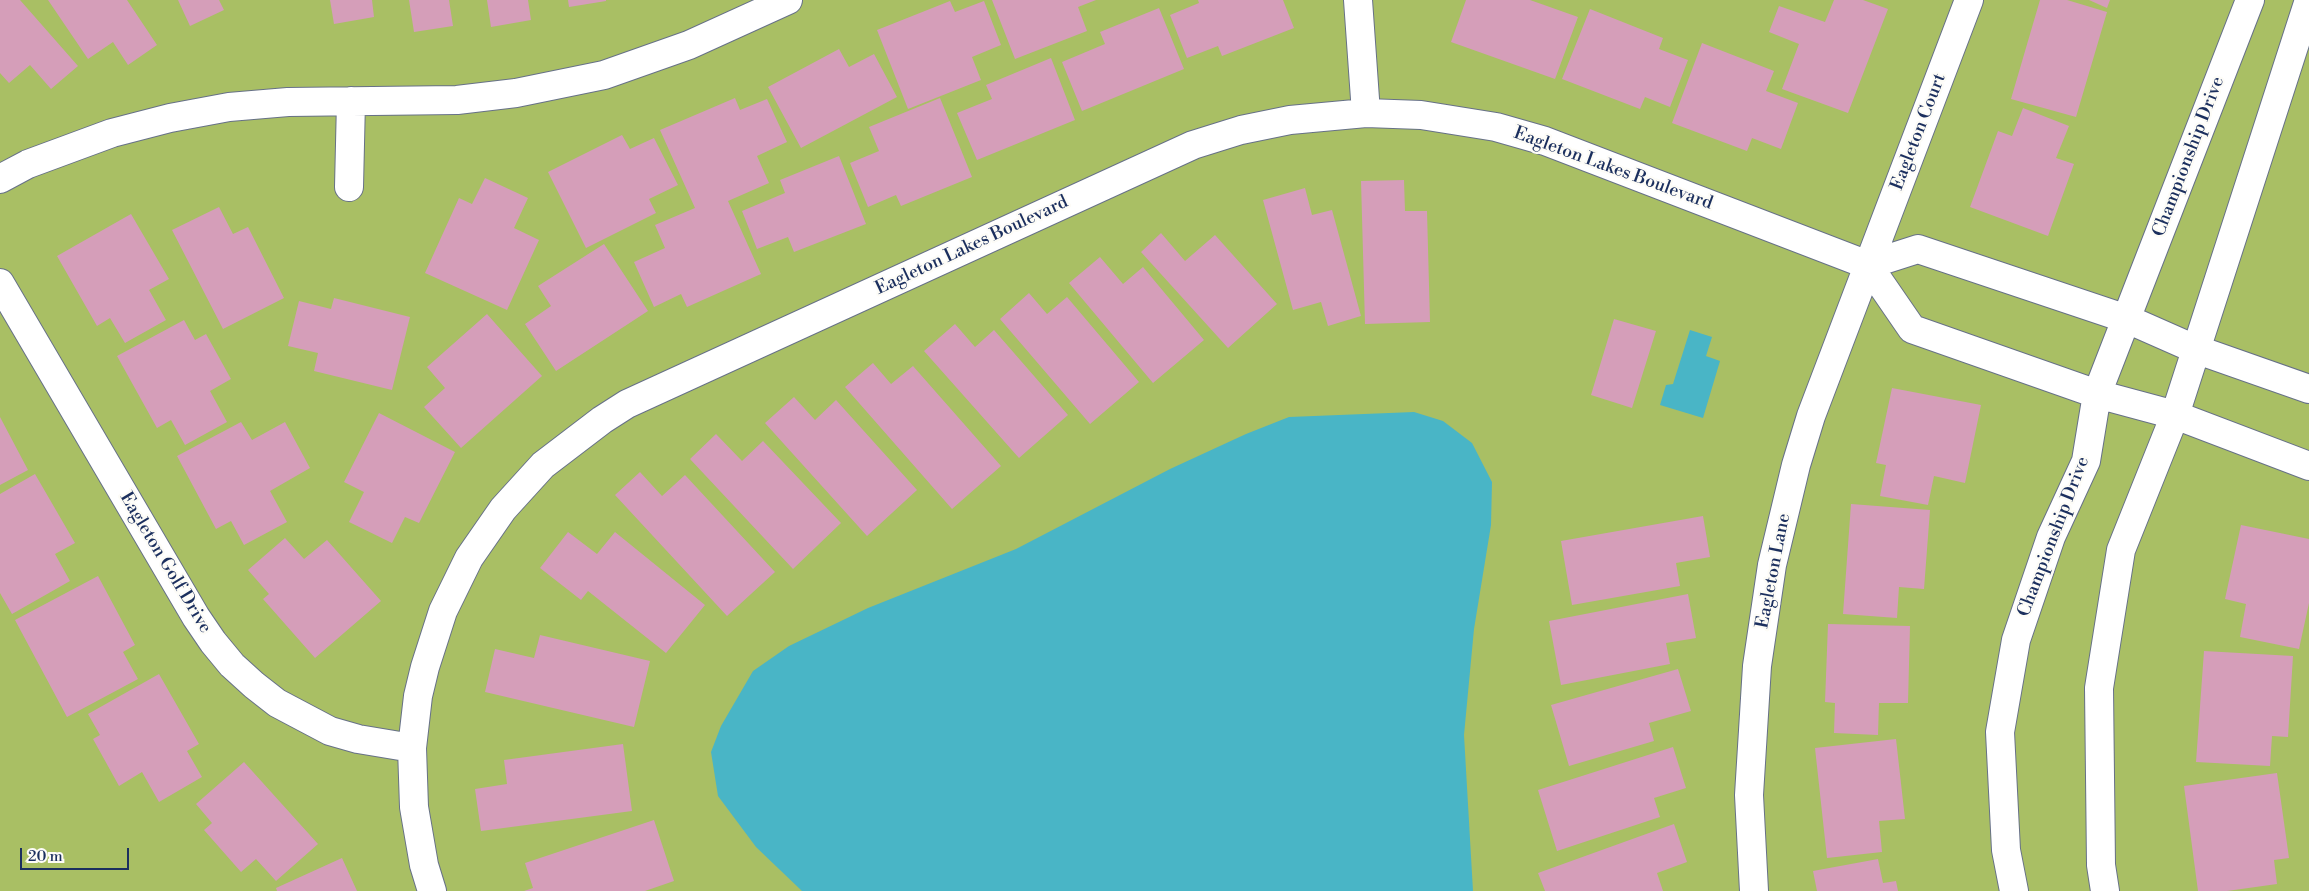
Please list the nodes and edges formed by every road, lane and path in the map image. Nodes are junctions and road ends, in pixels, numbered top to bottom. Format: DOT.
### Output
graph roads {
  1 [pos="788,0"];
  2 [pos="1358,0"];
  3 [pos="1969,0"];
  4 [pos="2250,0"];
  5 [pos="2309,0"];
  6 [pos="351,100"];
  7 [pos="1366,113"];
  8 [pos="0,179"];
  9 [pos="349,187"];
  10 [pos="1868,265"];
  11 [pos="0,283"];
  12 [pos="2127,319"];
  13 [pos="2195,349"];
  14 [pos="2309,389"];
  15 [pos="2097,394"];
  16 [pos="2175,415"];
  17 [pos="2309,466"];
  18 [pos="412,748"];
  19 [pos="432,891"];
  20 [pos="1754,891"];
  21 [pos="2014,891"];
  22 [pos="2105,891"];
  1 -- 6 [label="street"];
  2 -- 7 [label="street"];
  3 -- 10 [label="street, Eagleton Court"];
  4 -- 12 [label="street, Championship Drive"];
  5 -- 13 [label="street"];
  6 -- 8 [label="street"];
  6 -- 9 [label="street"];
  7 -- 10 [label="street, Eagleton Lakes Boulevard"];
  7 -- 18 [label="street, Eagleton Lakes Boulevard"];
  10 -- 12 [label="street"];
  10 -- 15 [label="street"];
  10 -- 20 [label="street, Eagleton Lane"];
  11 -- 18 [label="street, Eagleton Golf Drive"];
  12 -- 13 [label="street"];
  12 -- 15 [label="street, Championship Drive"];
  13 -- 14 [label="street"];
  13 -- 16 [label="street"];
  15 -- 16 [label="street"];
  15 -- 21 [label="street, Championship Drive"];
  16 -- 17 [label="street"];
  16 -- 22 [label="street"];
  18 -- 19 [label="street, Eagleton Lakes Boulevard"];
}
